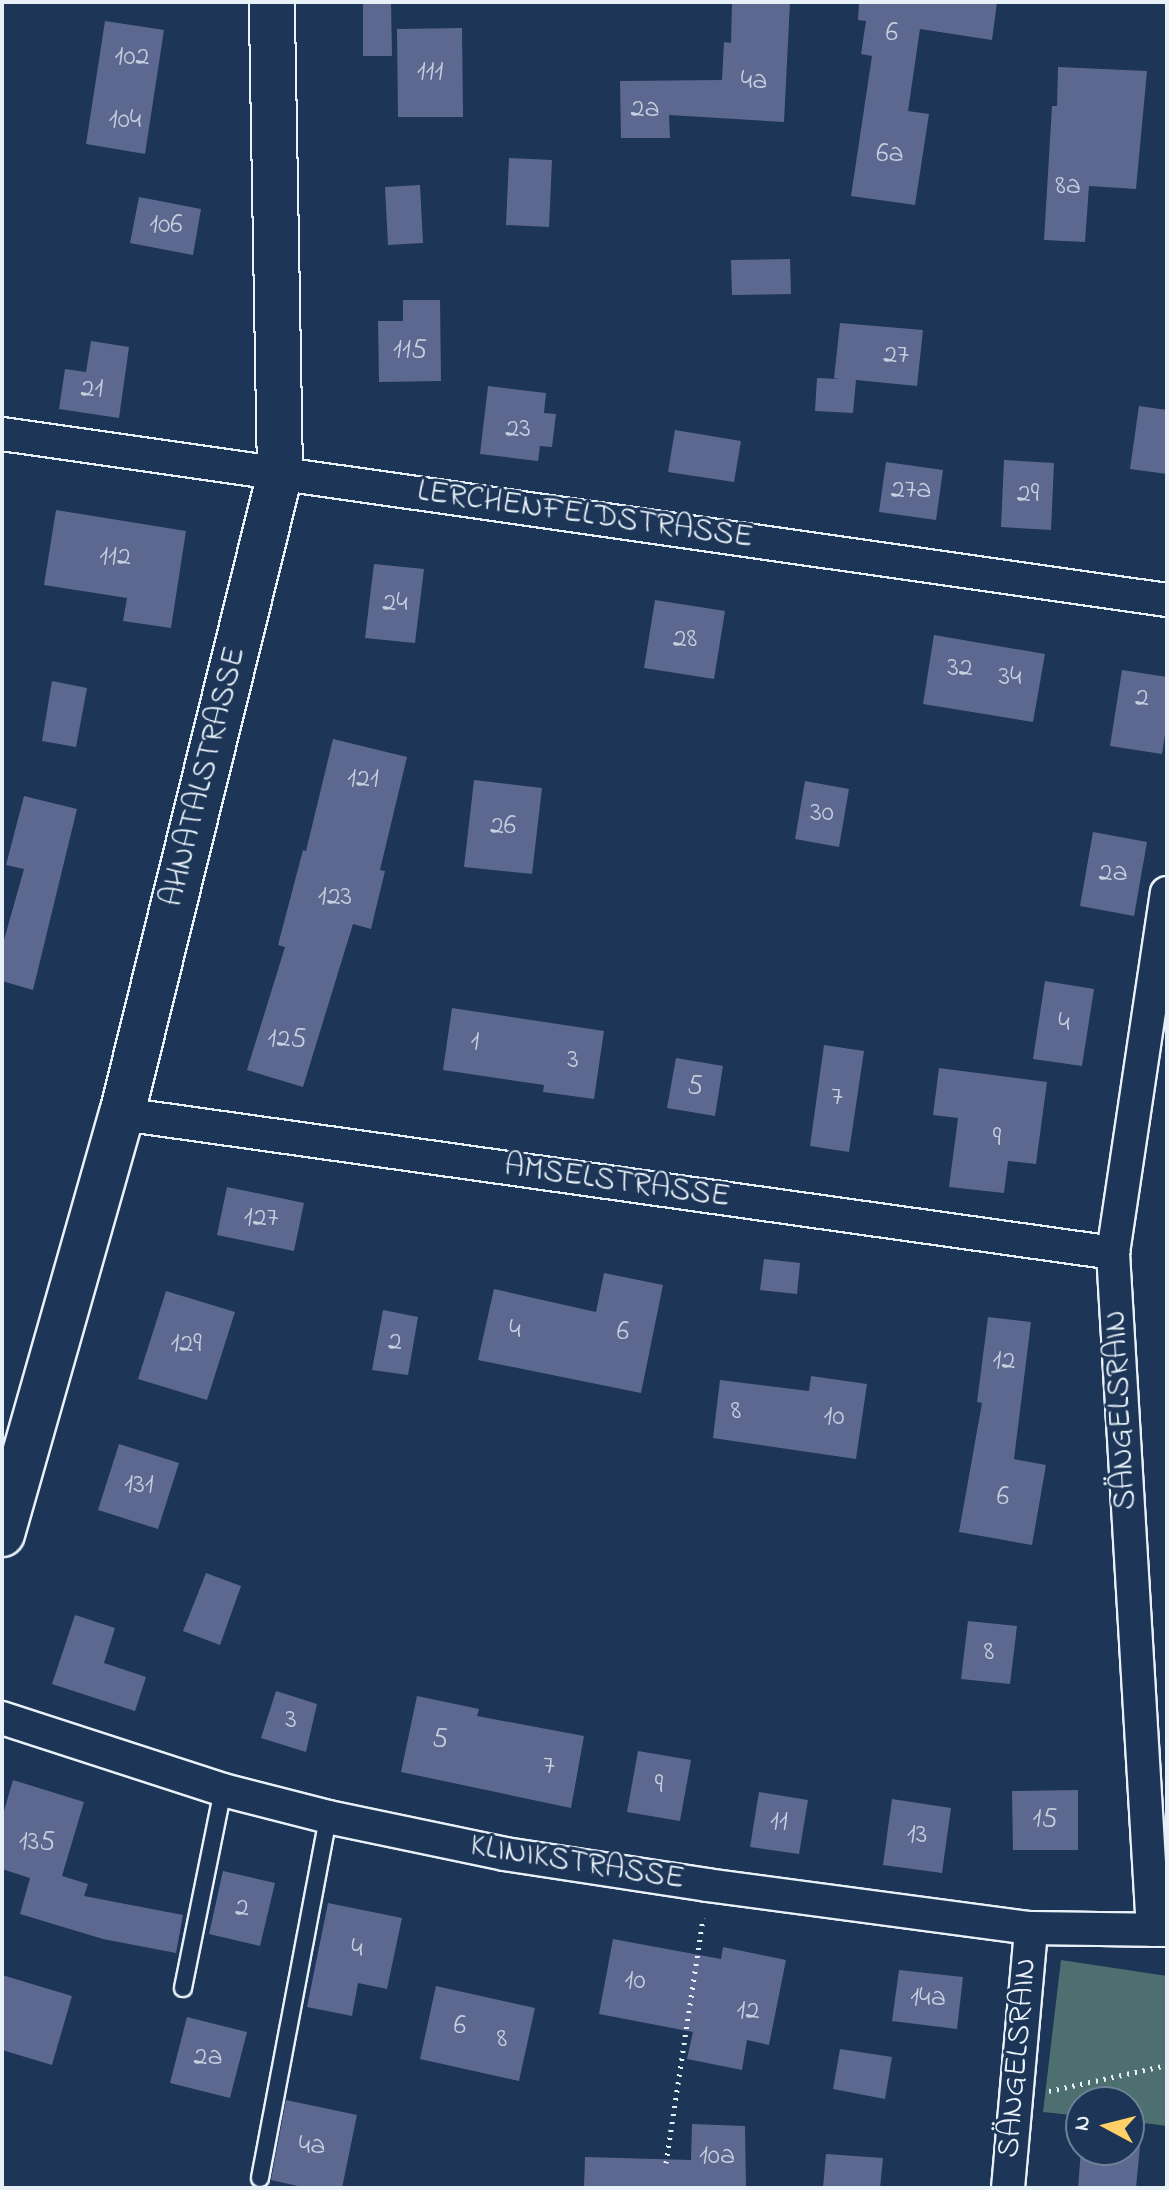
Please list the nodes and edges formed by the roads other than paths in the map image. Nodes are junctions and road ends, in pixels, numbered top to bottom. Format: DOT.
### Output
graph roads {
  1 [pos="272,2"];
  2 [pos="2,434"];
  3 [pos="280,473"];
  4 [pos="1167,600"];
  5 [pos="1167,893"];
  6 [pos="122,1114"];
  7 [pos="1113,1253"];
  8 [pos="2,1534"];
  9 [pos="2,1718"];
  10 [pos="223,1790"];
  11 [pos="328,1817"];
  12 [pos="1031,1928"];
  13 [pos="1160,1930"];
  14 [pos="183,1988"];
  15 [pos="260,2178"];
  16 [pos="1008,2188"];
  1 -- 3 [label="street, AHNATALSTRASSE"];
  2 -- 3 [label="street, LERCHENFELDSTRASSE"];
  3 -- 4 [label="street, LERCHENFELDSTRASSE"];
  3 -- 6 [label="street, AHNATALSTRASSE"];
  5 -- 7 [label="street, SÄNGELSRAIN"];
  6 -- 7 [label="street, AMSELSTRASSE"];
  6 -- 8 [label="street, AHNATALSTRASSE"];
  7 -- 13 [label="street, SÄNGELSRAIN"];
  9 -- 10 [label="street, KLINIKSTRASSE"];
  10 -- 11 [label="street, KLINIKSTRASSE"];
  10 -- 14 [label="lane"];
  11 -- 12 [label="street, KLINIKSTRASSE"];
  11 -- 15 [label="lane"];
  12 -- 13 [label="street, KLINIKSTRASSE"];
  12 -- 16 [label="street, SÄNGELSRAIN"];
}
